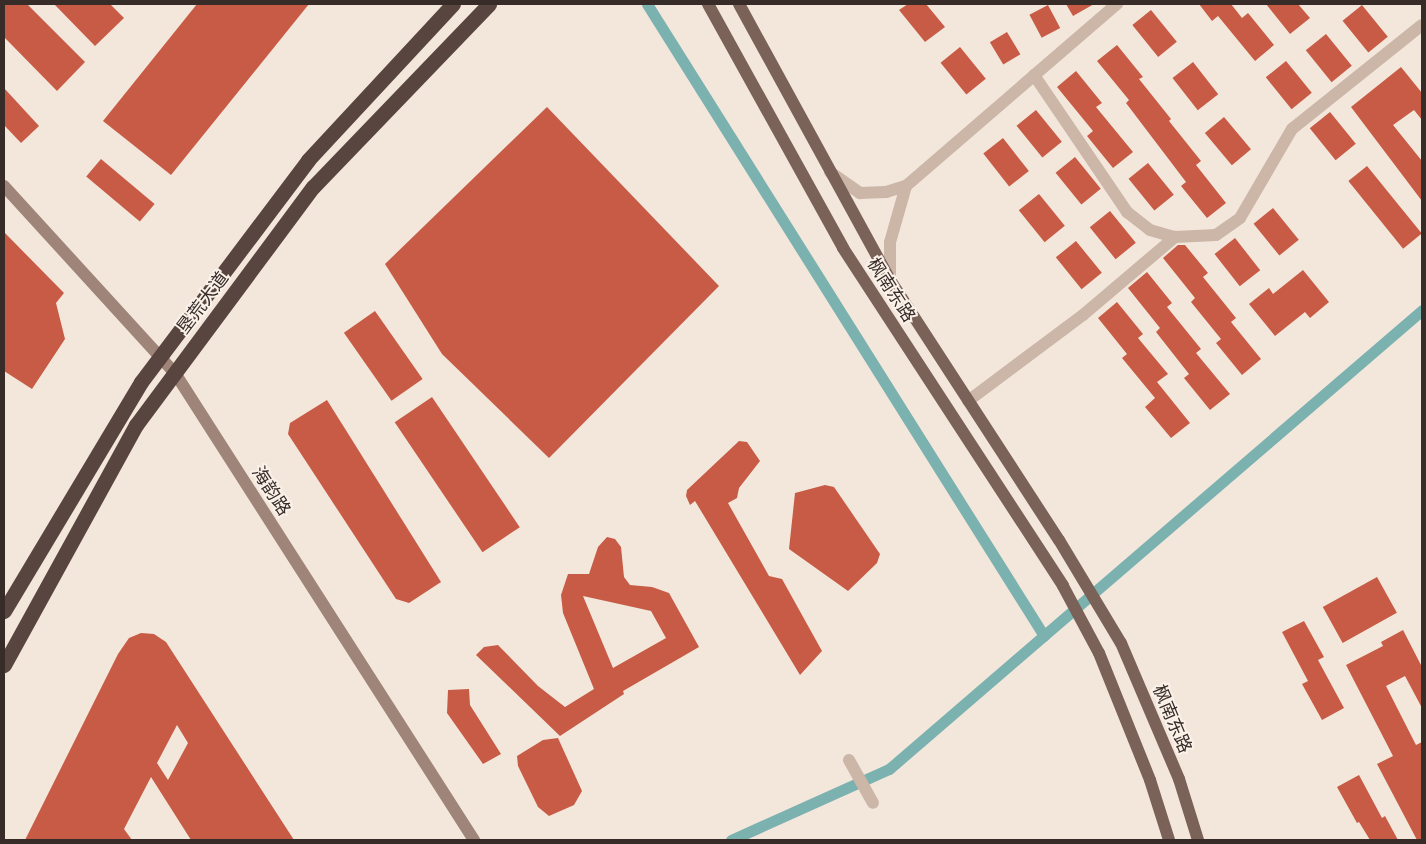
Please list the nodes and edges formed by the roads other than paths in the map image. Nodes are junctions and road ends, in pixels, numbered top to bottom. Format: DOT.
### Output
graph roads {
  1 [pos="453,4"];
  2 [pos="489,4"];
  3 [pos="708,4"];
  4 [pos="739,4"];
  5 [pos="1117,4"];
  6 [pos="1422,26"];
  7 [pos="1034,75"];
  8 [pos="828,170"];
  9 [pos="4,186"];
  10 [pos="906,186"];
  11 [pos="1175,237"];
  12 [pos="890,280"];
  13 [pos="160,357"];
  14 [pos="175,373"];
  15 [pos="968,401"];
  16 [pos="4,611"];
  17 [pos="4,665"];
  18 [pos="849,760"];
  19 [pos="873,803"];
  20 [pos="474,840"];
  21 [pos="1169,840"];
  22 [pos="1198,840"];
  1 -- 13 [label="highway, 垦荒大道"];
  2 -- 14 [label="highway, 垦荒大道"];
  3 -- 21 [label="main road, 枫南东路"];
  4 -- 8 [label="main road, 枫南东路"];
  5 -- 7 [label="street"];
  6 -- 11 [label="street"];
  7 -- 10 [label="street"];
  7 -- 11 [label="street"];
  8 -- 10 [label="street"];
  8 -- 12 [label="main road, 枫南东路"];
  9 -- 13 [label="main road, 海韵路"];
  10 -- 12 [label="street"];
  11 -- 15 [label="street"];
  12 -- 15 [label="main road, 枫南东路"];
  13 -- 14 [label="main road, 海韵路"];
  13 -- 16 [label="highway, 垦荒大道"];
  14 -- 17 [label="highway, 垦荒大道"];
  14 -- 20 [label="main road, 海韵路"];
  15 -- 22 [label="main road, 枫南东路"];
  18 -- 19 [label="street"];
}
